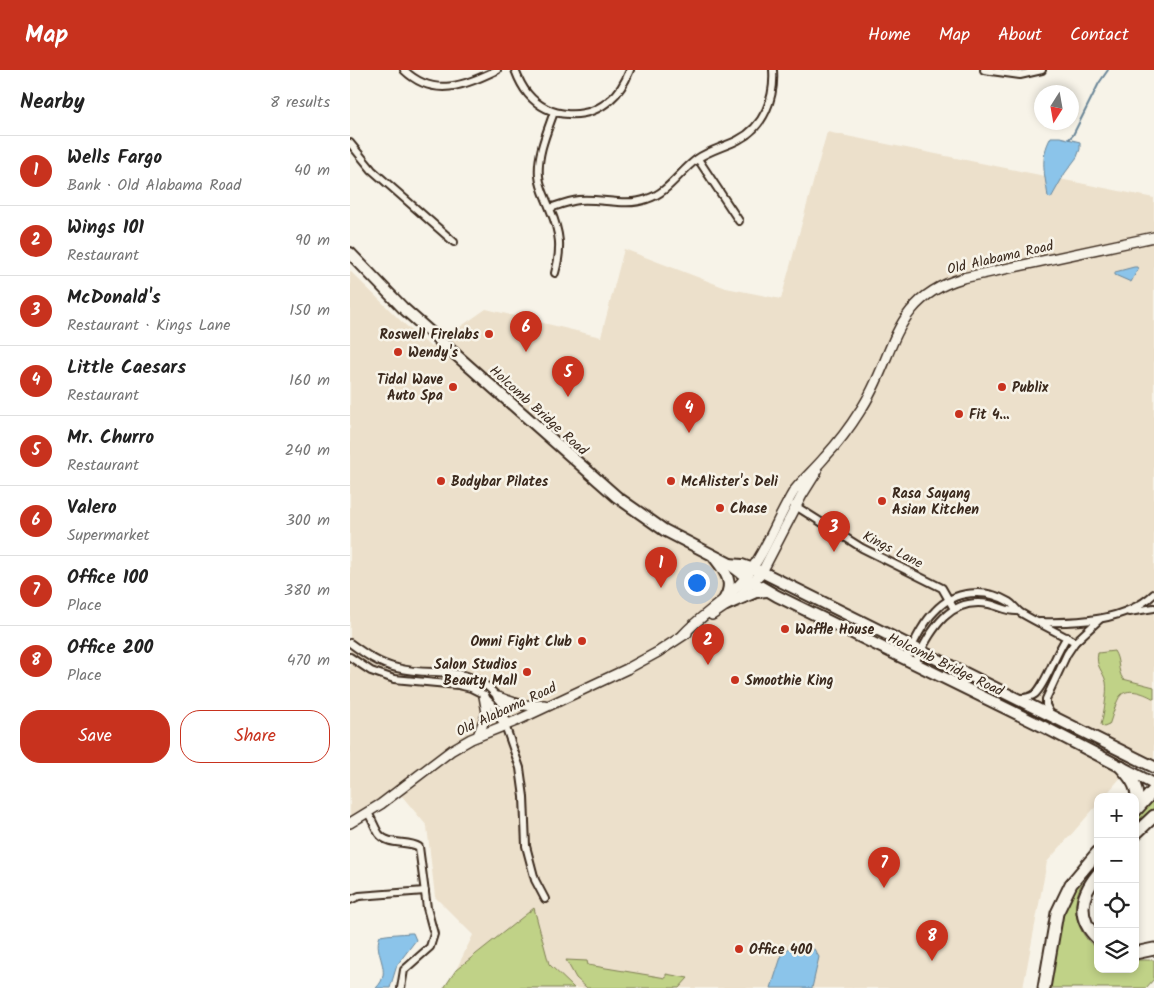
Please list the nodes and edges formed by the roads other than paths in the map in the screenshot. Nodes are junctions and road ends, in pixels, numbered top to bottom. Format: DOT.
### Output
graph roads {
  1 [pos="404,70"];
  2 [pos="497,70"];
  3 [pos="514,70"];
  4 [pos="630,70"];
  5 [pos="773,70"];
  6 [pos="984,70"];
  7 [pos="1042,70"];
  8 [pos="554,112"];
  9 [pos="350,143"];
  10 [pos="698,159"];
  11 [pos="550,208"];
  12 [pos="739,220"];
  13 [pos="1154,237"];
  14 [pos="454,242"];
  15 [pos="350,253"];
  16 [pos="555,273"];
  17 [pos="792,504"];
  18 [pos="714,556"];
  19 [pos="728,563"];
  20 [pos="757,570"];
  21 [pos="750,580"];
  22 [pos="768,591"];
  23 [pos="1154,594"];
  24 [pos="949,599"];
  25 [pos="725,602"];
  26 [pos="1154,608"];
  27 [pos="954,609"];
  28 [pos="1018,611"];
  29 [pos="1121,613"];
  30 [pos="1100,619"];
  31 [pos="1036,622"];
  32 [pos="1067,638"];
  33 [pos="1075,642"];
  34 [pos="350,643"];
  35 [pos="917,649"];
  36 [pos="350,657"];
  37 [pos="910,662"];
  38 [pos="484,696"];
  39 [pos="498,697"];
  40 [pos="1015,698"];
  41 [pos="552,704"];
  42 [pos="1052,716"];
  43 [pos="505,725"];
  44 [pos="478,736"];
  45 [pos="1121,767"];
  46 [pos="1154,767"];
  47 [pos="1154,784"];
  48 [pos="1154,790"];
  49 [pos="1136,793"];
  50 [pos="1139,807"];
  51 [pos="368,813"];
  52 [pos="1154,816"];
  53 [pos="350,823"];
  54 [pos="1139,830"];
  55 [pos="1094,857"];
  56 [pos="1094,880"];
  57 [pos="425,891"];
  58 [pos="545,899"];
  59 [pos="350,900"];
  60 [pos="1094,934"];
  61 [pos="1154,949"];
  62 [pos="1139,952"];
  63 [pos="401,988"];
  64 [pos="1044,988"];
  1 -- 2 [label="street"];
  3 -- 8 [label="street"];
  4 -- 8 [label="street"];
  5 -- 10 [label="street"];
  6 -- 7 [label="street"];
  8 -- 11 [label="street"];
  9 -- 14 [label="street"];
  10 -- 11 [label="street"];
  10 -- 12 [label="street"];
  11 -- 16 [label="street"];
  13 -- 17 [label="street, Old Alabama Road"];
  15 -- 18 [label="main road, Holcomb Bridge Road"];
  17 -- 20 [label="street, Old Alabama Road"];
  17 -- 24 [label="street, Kings Lane"];
  18 -- 19 [label="main road, Holcomb Bridge Road"];
  18 -- 25 [label="main road"];
  19 -- 20 [label="main road, Holcomb Bridge Road"];
  19 -- 21 [label="main road, Holcomb Bridge Road"];
  20 -- 21 [label="street, Old Alabama Road"];
  20 -- 35 [label="main road, Holcomb Bridge Road"];
  21 -- 22 [label="main road, Holcomb Bridge Road"];
  21 -- 25 [label="street, Old Alabama Road"];
  22 -- 25 [label="main road"];
  22 -- 37 [label="main road, Holcomb Bridge Road"];
  23 -- 29 [label="street"];
  24 -- 27 [label="street, Kings Lane"];
  24 -- 28 [label="street"];
  24 -- 35 [label="street"];
  25 -- 41 [label="street, Old Alabama Road"];
  26 -- 29 [label="street"];
  27 -- 28 [label="street"];
  27 -- 35 [label="street"];
  28 -- 31 [label="street"];
  29 -- 30 [label="street"];
  30 -- 31 [label="street"];
  30 -- 33 [label="street"];
  31 -- 32 [label="street"];
  32 -- 33 [label="street"];
  32 -- 40 [label="street"];
  33 -- 42 [label="street"];
  34 -- 39 [label="street"];
  35 -- 37 [label="street"];
  35 -- 37 [label="street"];
  35 -- 40 [label="main road, Holcomb Bridge Road"];
  36 -- 38 [label="street"];
  37 -- 45 [label="main road, Holcomb Bridge Road"];
  38 -- 43 [label="street"];
  38 -- 44 [label="street"];
  39 -- 41 [label="street"];
  39 -- 43 [label="street"];
  40 -- 42 [label="main road, Holcomb Bridge Road"];
  41 -- 43 [label="street, Old Alabama Road"];
  42 -- 46 [label="main road, Holcomb Bridge Road"];
  43 -- 44 [label="street, Old Alabama Road"];
  43 -- 58 [label="street"];
  44 -- 51 [label="street, Old Alabama Road"];
  45 -- 47 [label="main road, Holcomb Bridge Road"];
  45 -- 49 [label="highway"];
  48 -- 50 [label="highway"];
  51 -- 53 [label="street, Old Alabama Road"];
  51 -- 57 [label="street"];
  52 -- 54 [label="highway"];
  55 -- 64 [label="highway"];
  56 -- 60 [label="highway"];
  57 -- 59 [label="street"];
  57 -- 63 [label="street"];
  61 -- 62 [label="highway"];
}
